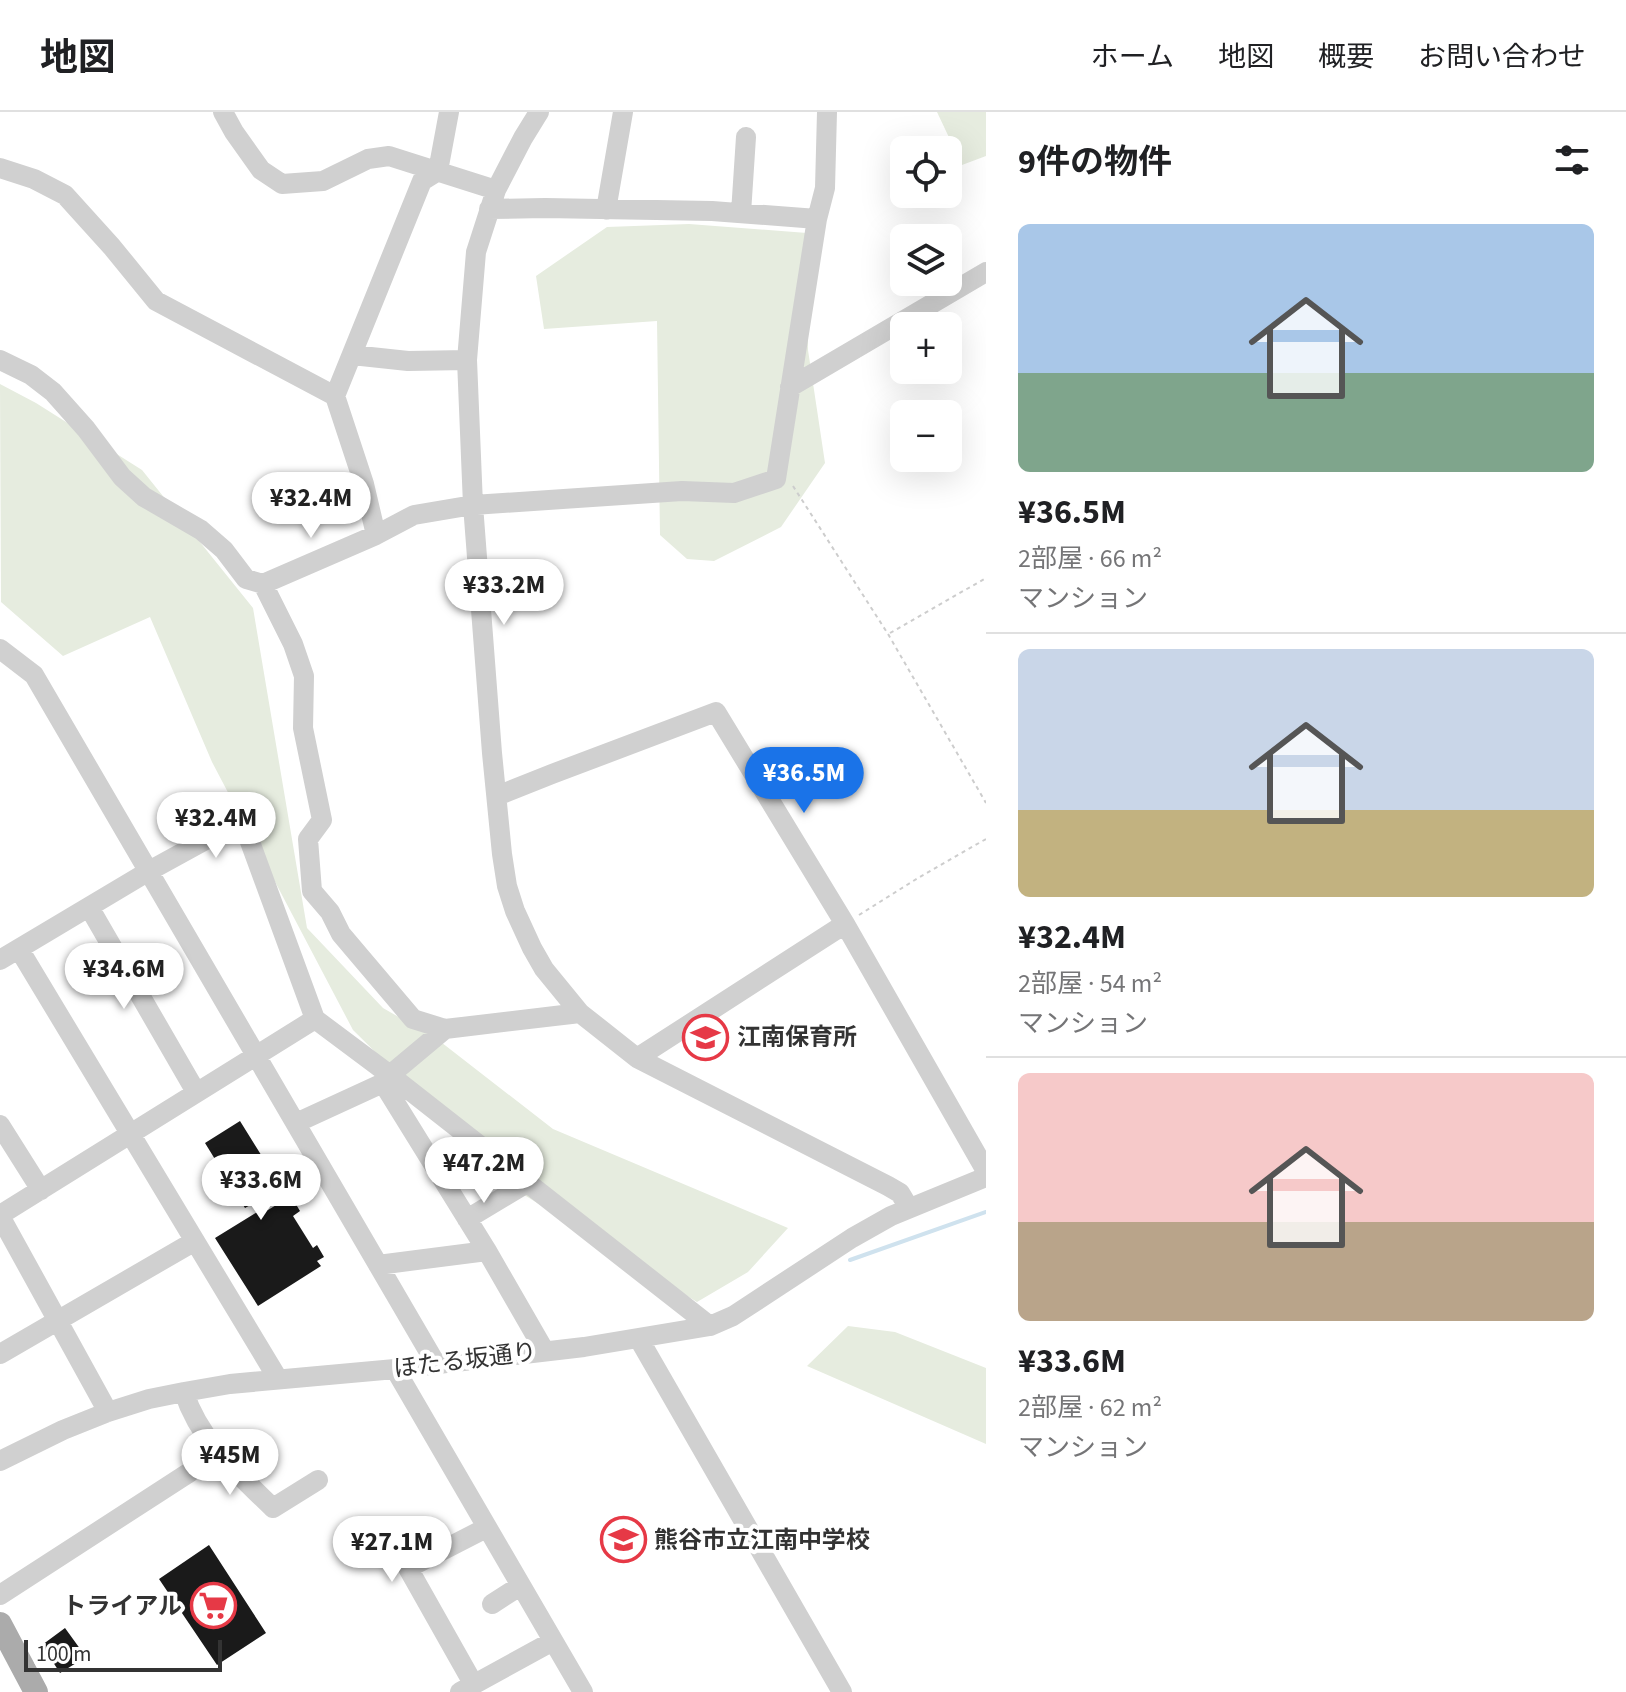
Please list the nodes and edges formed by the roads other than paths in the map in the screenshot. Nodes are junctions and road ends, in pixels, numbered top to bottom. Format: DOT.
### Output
graph roads {
  1 [pos="223,112"];
  2 [pos="449,112"];
  3 [pos="539,112"];
  4 [pos="623,112"];
  5 [pos="827,112"];
  6 [pos="746,137"];
  7 [pos="0,168"];
  8 [pos="438,171"];
  9 [pos="493,199"];
  10 [pos="606,210"];
  11 [pos="741,213"];
  12 [pos="817,219"];
  13 [pos="986,272"];
  14 [pos="352,355"];
  15 [pos="0,360"];
  16 [pos="467,360"];
  17 [pos="790,387"];
  18 [pos="335,396"];
  19 [pos="473,505"];
  20 [pos="376,535"];
  21 [pos="263,584"];
  22 [pos="0,649"];
  23 [pos="497,796"];
  24 [pos="149,871"];
  25 [pos="89,907"];
  26 [pos="845,924"];
  27 [pos="19,949"];
  28 [pos="0,960"];
  29 [pos="580,1013"];
  30 [pos="315,1019"];
  31 [pos="445,1029"];
  32 [pos="256,1055"];
  33 [pos="637,1058"];
  34 [pos="386,1079"];
  35 [pos="196,1092"];
  36 [pos="296,1123"];
  37 [pos="0,1125"];
  38 [pos="130,1134"];
  39 [pos="986,1171"];
  40 [pos="986,1177"];
  41 [pos="527,1183"];
  42 [pos="41,1190"];
  43 [pos="909,1208"];
  44 [pos="0,1216"];
  45 [pos="467,1219"];
  46 [pos="195,1241"];
  47 [pos="487,1251"];
  48 [pos="378,1265"];
  49 [pos="57,1321"];
  50 [pos="710,1326"];
  51 [pos="639,1339"];
  52 [pos="544,1350"];
  53 [pos="0,1354"];
  54 [pos="436,1364"];
  55 [pos="395,1369"];
  56 [pos="278,1379"];
  57 [pos="184,1392"];
  58 [pos="108,1412"];
  59 [pos="217,1452"];
  60 [pos="0,1461"];
  61 [pos="318,1480"];
  62 [pos="486,1528"];
  63 [pos="520,1586"];
  64 [pos="0,1595"];
  65 [pos="492,1604"];
  66 [pos="0,1624"];
  67 [pos="553,1641"];
  68 [pos="8,1657"];
  69 [pos="478,1687"];
  70 [pos="36,1692"];
  71 [pos="583,1692"];
  72 [pos="842,1692"];
  1 -- 8 [label="street"];
  2 -- 8 [label="street"];
  3 -- 9 [label="street"];
  4 -- 10 [label="street"];
  5 -- 12 [label="street"];
  6 -- 11 [label="street"];
  7 -- 18 [label="street"];
  8 -- 9 [label="street"];
  8 -- 14 [label="street"];
  9 -- 10 [label="street"];
  9 -- 16 [label="street"];
  10 -- 11 [label="street"];
  11 -- 12 [label="street"];
  12 -- 17 [label="street"];
  13 -- 17 [label="street"];
  14 -- 16 [label="street"];
  14 -- 18 [label="street"];
  15 -- 21 [label="street"];
  16 -- 19 [label="street"];
  17 -- 19 [label="street"];
  18 -- 20 [label="street"];
  19 -- 20 [label="street"];
  19 -- 23 [label="street"];
  20 -- 21 [label="street"];
  21 -- 31 [label="street"];
  22 -- 24 [label="street"];
  23 -- 26 [label="street"];
  23 -- 29 [label="street"];
  24 -- 25 [label="street"];
  24 -- 30 [label="street"];
  24 -- 32 [label="street"];
  25 -- 27 [label="street"];
  25 -- 35 [label="street"];
  26 -- 33 [label="street"];
  26 -- 39 [label="street"];
  27 -- 28 [label="street"];
  27 -- 38 [label="street"];
  29 -- 31 [label="street"];
  29 -- 33 [label="street"];
  30 -- 32 [label="street"];
  30 -- 34 [label="street"];
  31 -- 34 [label="street"];
  32 -- 35 [label="street"];
  32 -- 36 [label="street"];
  33 -- 43 [label="street"];
  34 -- 36 [label="street"];
  34 -- 41 [label="street"];
  34 -- 45 [label="street"];
  35 -- 38 [label="street"];
  36 -- 48 [label="street"];
  37 -- 42 [label="street"];
  38 -- 42 [label="street"];
  38 -- 46 [label="street"];
  40 -- 43 [label="street, ほたる坂通り"];
  41 -- 45 [label="street"];
  41 -- 50 [label="street"];
  42 -- 44 [label="street"];
  43 -- 50 [label="street, ほたる坂通り"];
  44 -- 49 [label="street"];
  45 -- 47 [label="street"];
  46 -- 49 [label="street"];
  46 -- 56 [label="street"];
  47 -- 48 [label="street"];
  47 -- 52 [label="street"];
  48 -- 54 [label="street"];
  49 -- 53 [label="street"];
  49 -- 58 [label="street"];
  50 -- 51 [label="street, ほたる坂通り"];
  51 -- 52 [label="street, ほたる坂通り"];
  51 -- 72 [label="street"];
  52 -- 54 [label="street, ほたる坂通り"];
  54 -- 55 [label="street, ほたる坂通り"];
  55 -- 56 [label="street, ほたる坂通り"];
  55 -- 62 [label="street"];
  56 -- 57 [label="street, ほたる坂通り"];
  57 -- 58 [label="street, ほたる坂通り"];
  57 -- 59 [label="street"];
  58 -- 60 [label="street, ほたる坂通り"];
  59 -- 61 [label="street"];
  59 -- 64 [label="street"];
  62 -- 63 [label="street"];
  62 -- 69 [label="street"];
  63 -- 65 [label="street"];
  63 -- 67 [label="street"];
  66 -- 68 [label="main road"];
  67 -- 69 [label="street"];
  67 -- 71 [label="street"];
  68 -- 70 [label="main road"];
}
